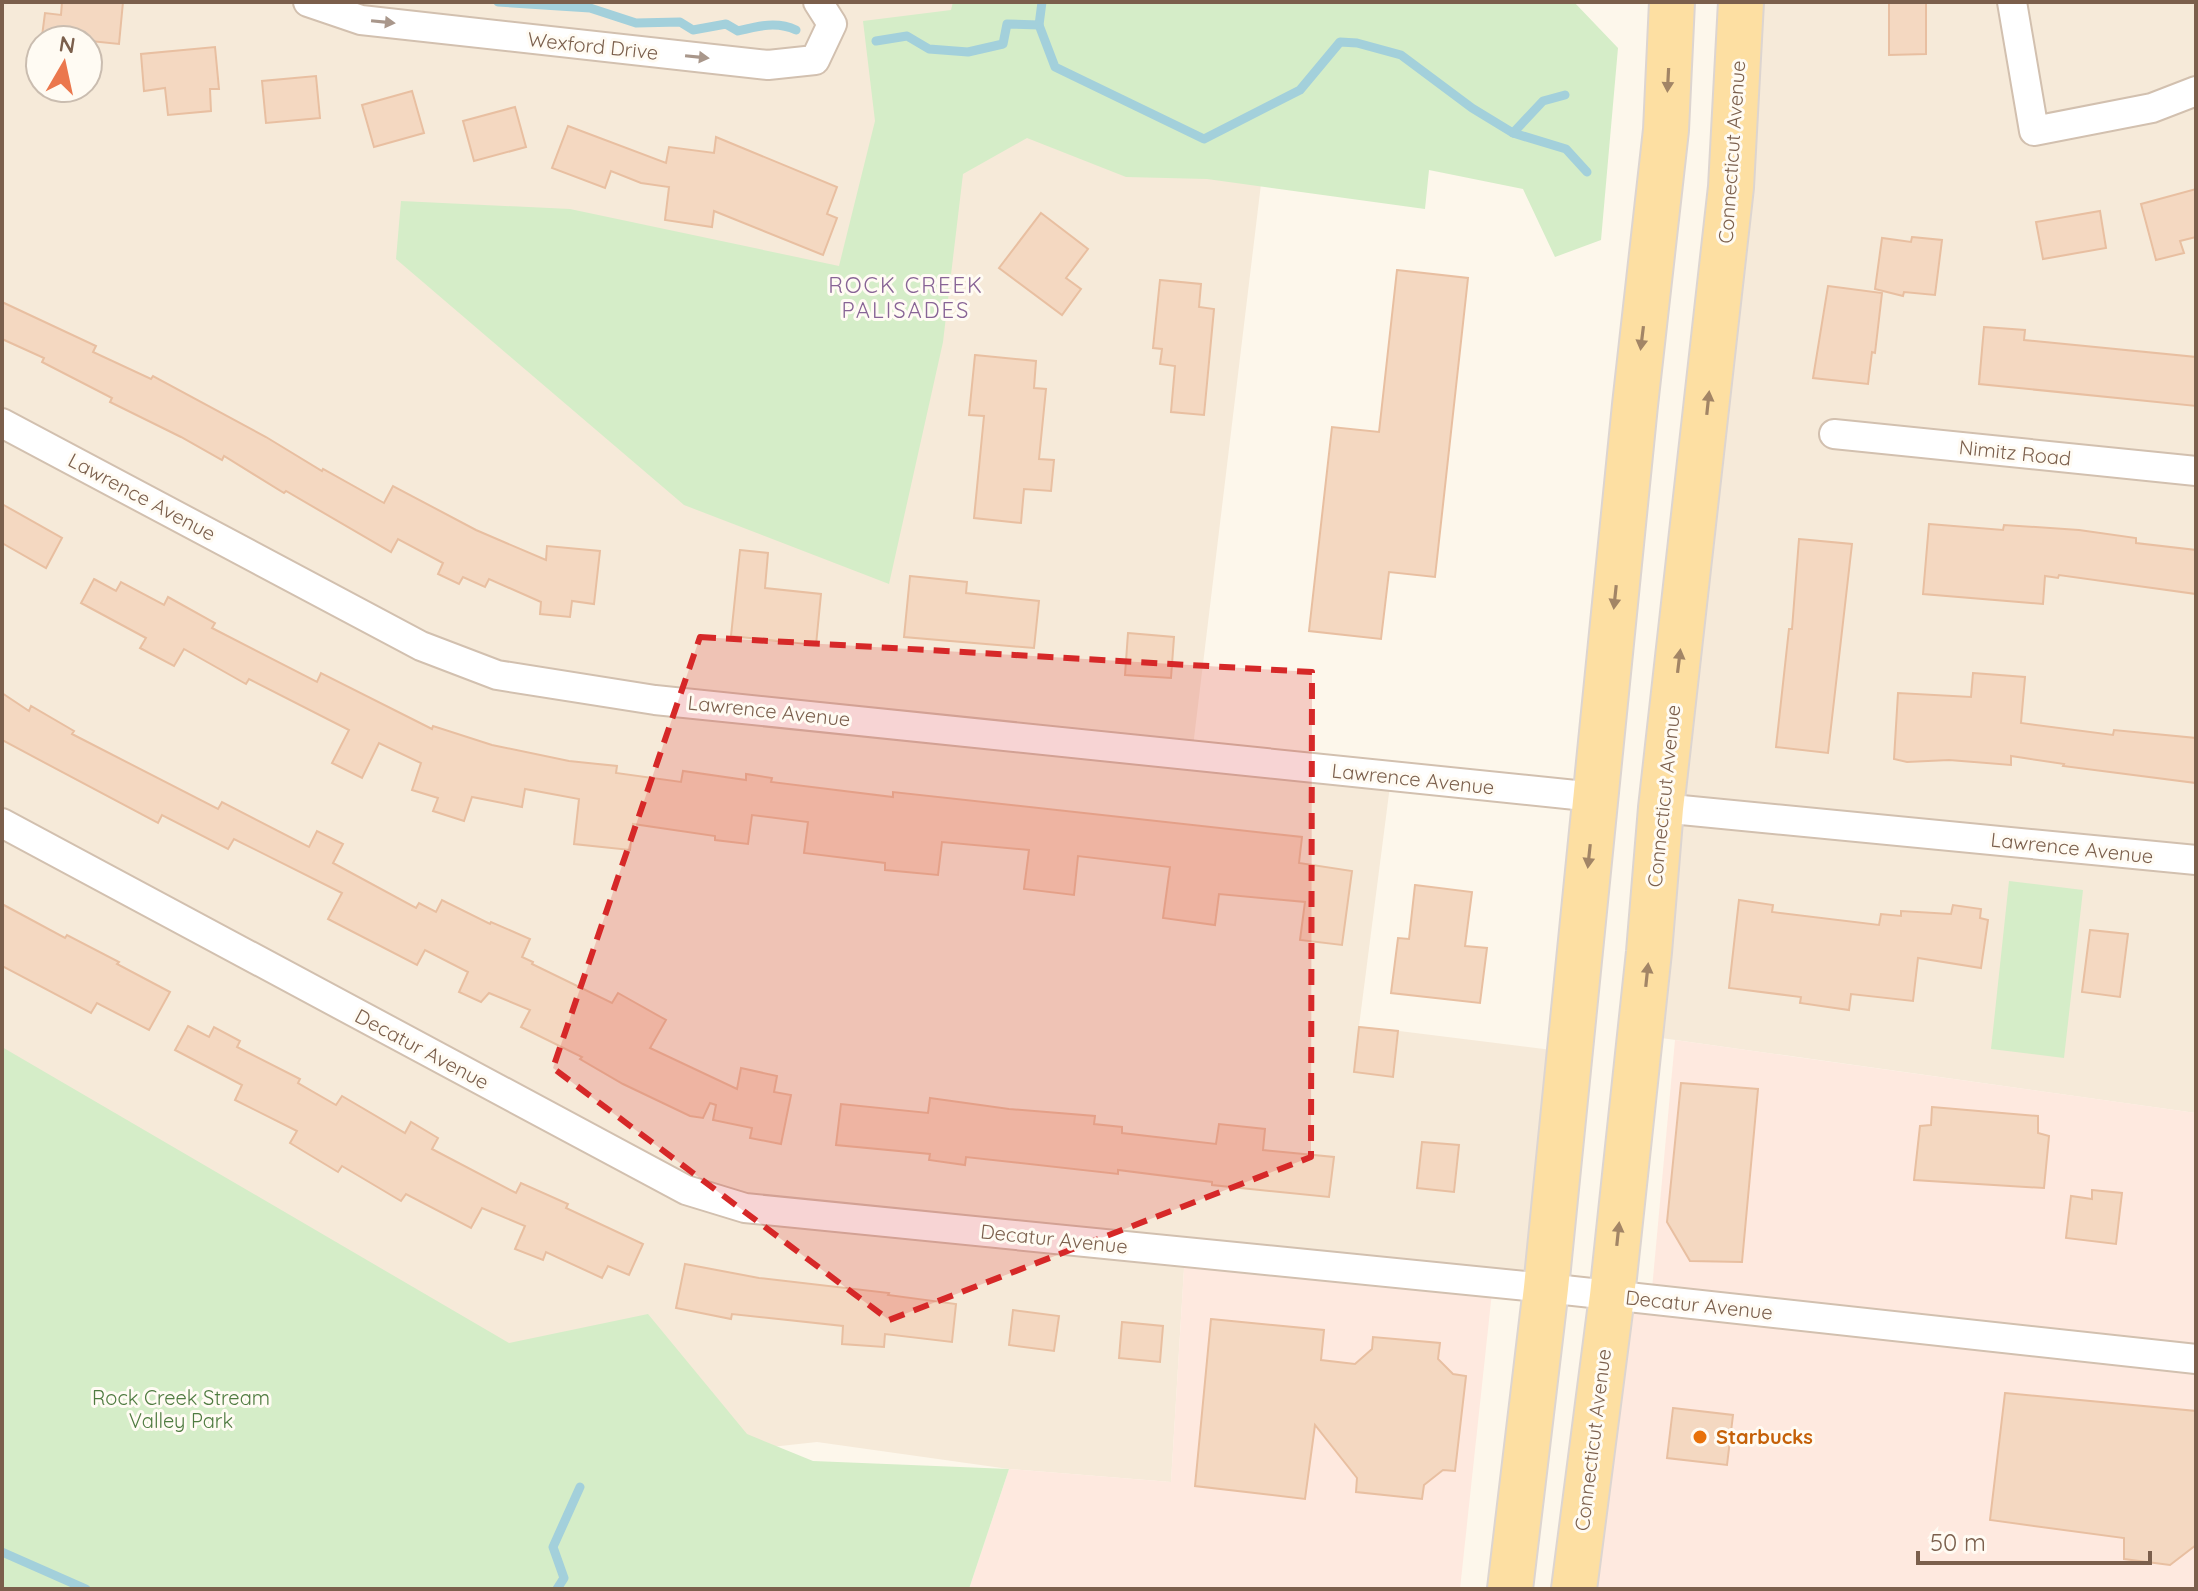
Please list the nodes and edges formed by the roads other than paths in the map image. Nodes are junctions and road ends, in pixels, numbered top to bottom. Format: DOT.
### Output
graph roads {
  1 [pos="308,2"];
  2 [pos="818,2"];
  3 [pos="1672,2"];
  4 [pos="1741,2"];
  5 [pos="2012,2"];
  6 [pos="2196,91"];
  7 [pos="1666,130"];
  8 [pos="1734,136"];
  9 [pos="2,423"];
  10 [pos="1834,434"];
  11 [pos="2196,471"];
  12 [pos="1595,797"];
  13 [pos="1661,808"];
  14 [pos="2,823"];
  15 [pos="2196,860"];
  16 [pos="1546,1288"];
  17 [pos="1612,1296"];
  18 [pos="2196,1359"];
  19 [pos="1510,1589"];
  20 [pos="1574,1589"];
  1 -- 2 [label="street, Wexford Drive, one-way"];
  3 -- 7 [label="main road, one-way"];
  4 -- 8 [label="main road, Connecticut Avenue"];
  5 -- 6 [label="street"];
  7 -- 8 [label="main road"];
  7 -- 12 [label="main road, one-way"];
  13 -- 8 [label="main road, Connecticut Avenue, one-way"];
  9 -- 12 [label="street, Lawrence Avenue"];
  10 -- 11 [label="street, Nimitz Road"];
  12 -- 16 [label="main road, one-way"];
  13 -- 15 [label="street, Lawrence Avenue"];
  17 -- 13 [label="main road, Connecticut Avenue, one-way"];
  14 -- 16 [label="street, Decatur Avenue"];
  16 -- 17 [label="street, Decatur Avenue"];
  16 -- 19 [label="main road"];
  17 -- 18 [label="street, Decatur Avenue"];
  17 -- 20 [label="main road, Connecticut Avenue"];
}
